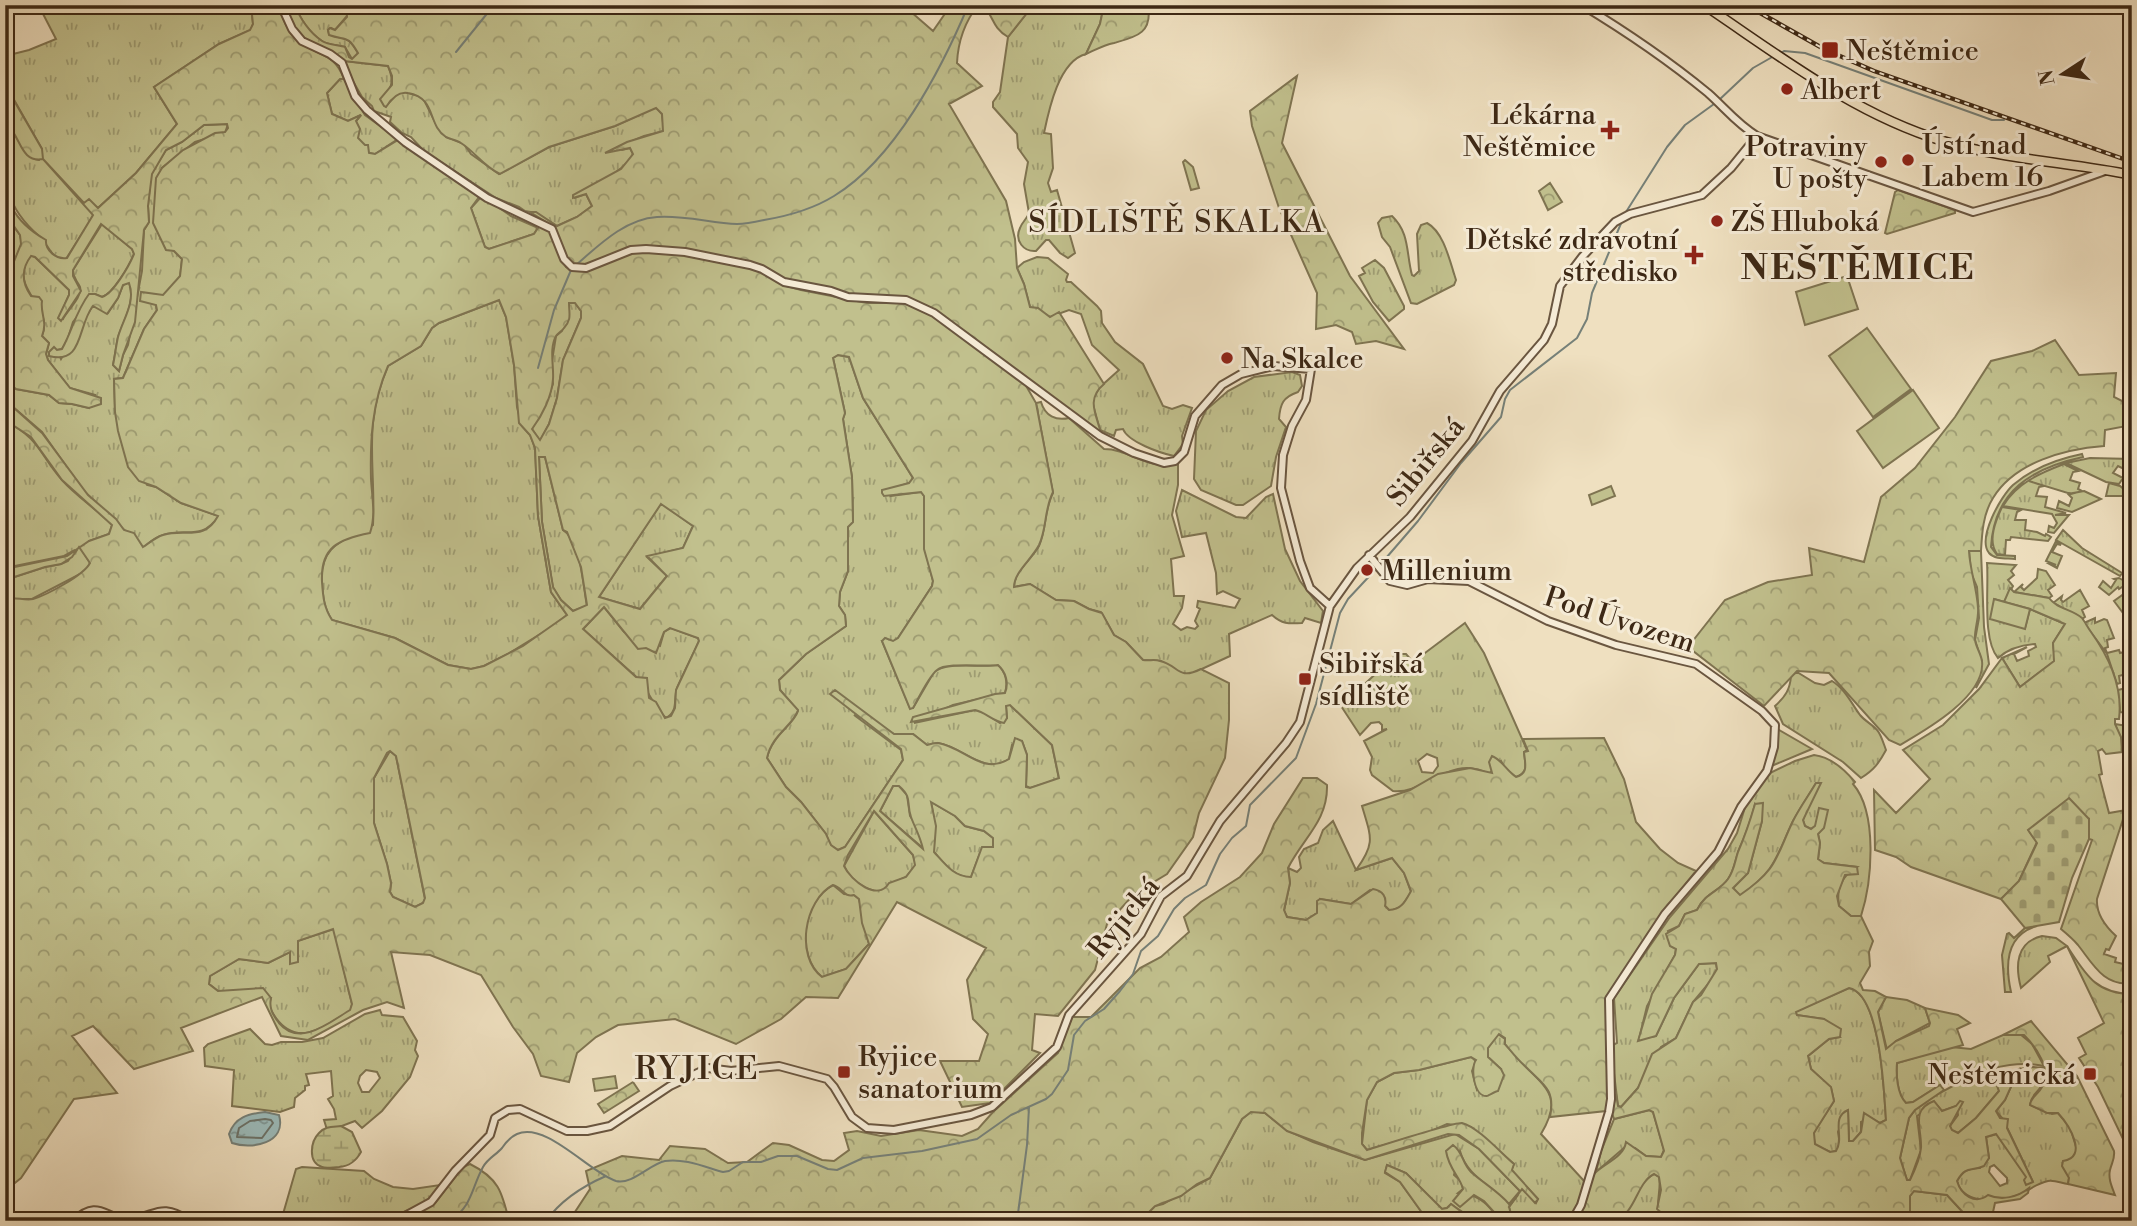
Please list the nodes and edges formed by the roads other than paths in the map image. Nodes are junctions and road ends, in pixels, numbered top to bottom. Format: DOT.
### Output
graph roads {
  1 [pos="44,5"];
  2 [pos="81,5"];
  3 [pos="281,5"];
  4 [pos="1582,5"];
  5 [pos="1704,5"];
  6 [pos="1757,136"];
  7 [pos="2107,170"];
  8 [pos="2132,175"];
  9 [pos="1369,555"];
  10 [pos="1330,606"];
  11 [pos="1187,876"];
  12 [pos="74,1221"];
  13 [pos="190,1221"];
  14 [pos="396,1221"];
  15 [pos="1572,1221"];
  1 -- 2 [label="street"];
  3 -- 10 [label="street"];
  4 -- 6 [label="street"];
  5 -- 7 [label="main road"];
  6 -- 7 [label="street"];
  6 -- 9 [label="street, Sibiřská"];
  7 -- 8 [label="main road"];
  9 -- 10 [label="street, Sibiřská"];
  9 -- 15 [label="street, Pod Úvozem"];
  10 -- 11 [label="street, Sibiřská"];
  11 -- 14 [label="street, Ryjická"];
  12 -- 13 [label="street"];
}
